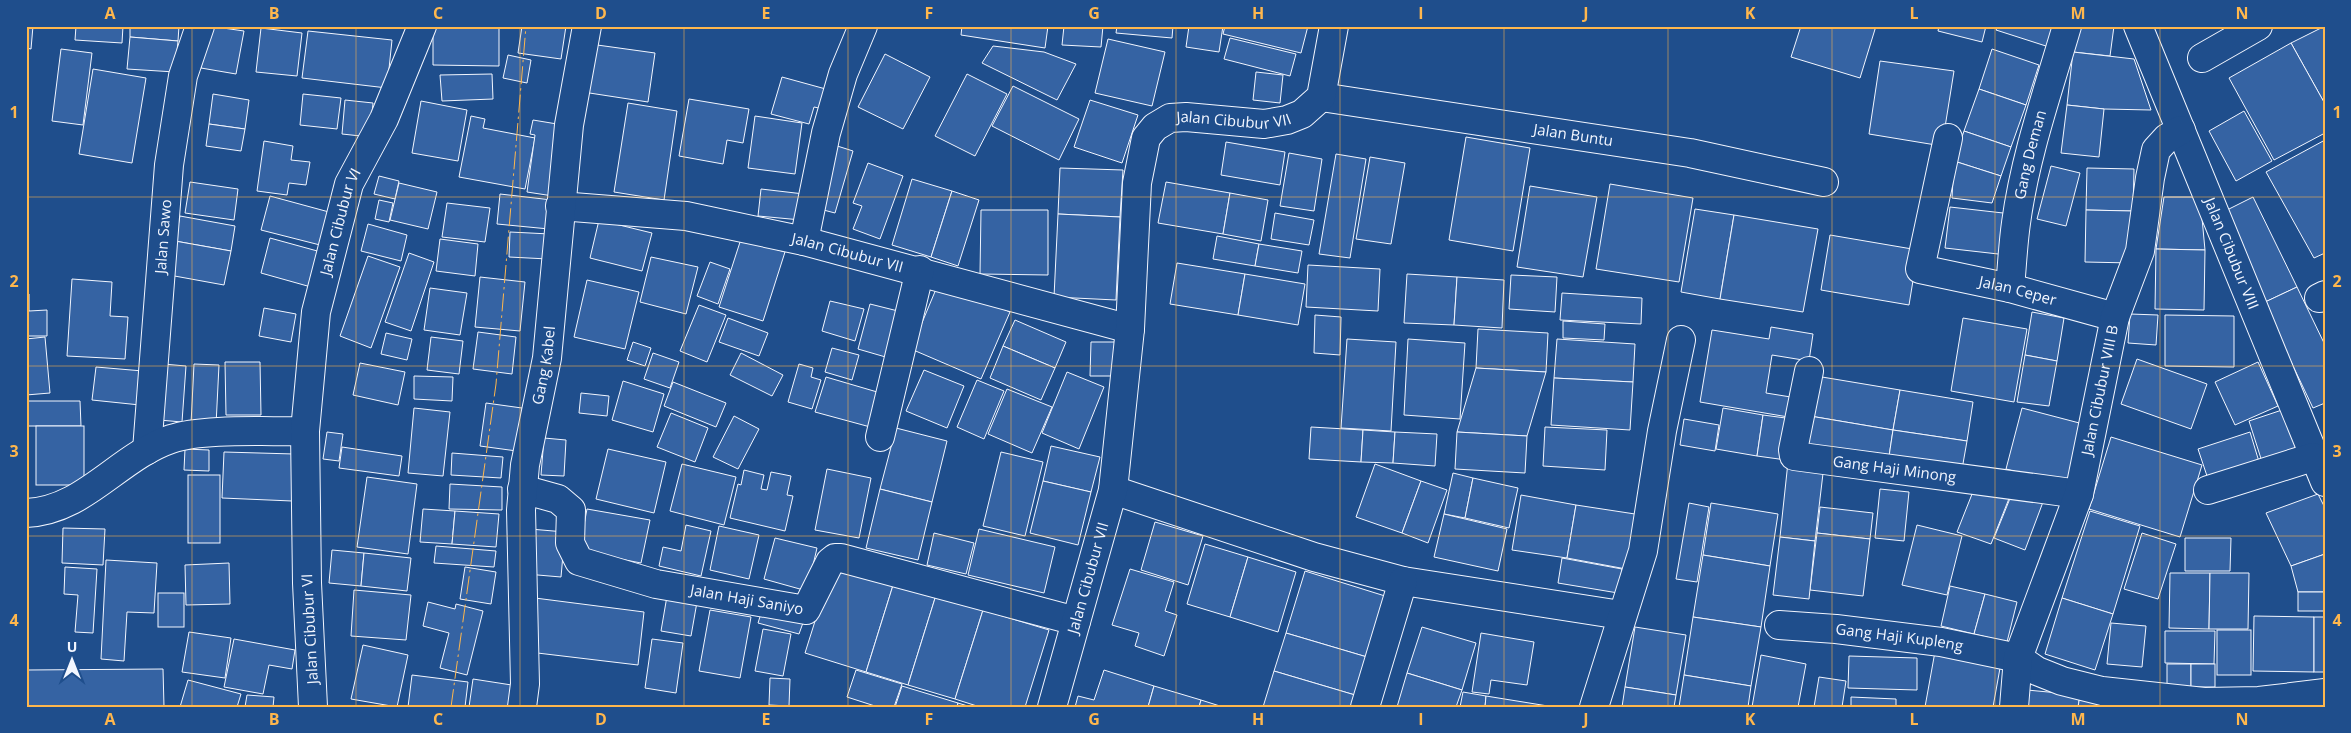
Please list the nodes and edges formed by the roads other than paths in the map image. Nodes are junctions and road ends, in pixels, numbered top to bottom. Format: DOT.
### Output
graph roads {
  1 [pos="200,26"];
  2 [pos="422,26"];
  3 [pos="587,26"];
  4 [pos="863,26"];
  5 [pos="1334,26"];
  6 [pos="2067,26"];
  7 [pos="2138,26"];
  8 [pos="2258,26"];
  9 [pos="2202,58"];
  10 [pos="1321,97"];
  11 [pos="2181,130"];
  12 [pos="1948,138"];
  13 [pos="1824,182"];
  14 [pos="560,206"];
  15 [pos="804,241"];
  16 [pos="920,270"];
  17 [pos="2010,288"];
  18 [pos="2115,317"];
  19 [pos="1130,328"];
  20 [pos="1681,340"];
  21 [pos="1809,371"];
  22 [pos="305,431"];
  23 [pos="880,437"];
  24 [pos="147,450"];
  25 [pos="2313,457"];
  26 [pos="2325,482"];
  27 [pos="522,489"];
  28 [pos="1113,490"];
  29 [pos="2208,490"];
  30 [pos="2078,494"];
  31 [pos="26,513"];
  32 [pos="1403,581"];
  33 [pos="1621,616"];
  34 [pos="1076,621"];
  35 [pos="1779,625"];
  36 [pos="2018,658"];
  37 [pos="2325,693"];
  38 [pos="2259,704"];
  39 [pos="313,707"];
  40 [pos="522,707"];
  41 [pos="1052,707"];
  42 [pos="1366,707"];
  43 [pos="1594,707"];
  44 [pos="2014,707"];
  1 -- 24 [label="street, Jalan Sawo"];
  2 -- 22 [label="street, Jalan Cibubur VI"];
  3 -- 14 [label="street, Gang Kabel"];
  4 -- 15 [label="street"];
  5 -- 10 [label="street"];
  6 -- 17 [label="street, Gang Deman"];
  7 -- 11 [label="street, Jalan Cibubur VIII"];
  8 -- 9 [label="street"];
  10 -- 13 [label="street, Jalan Buntu"];
  10 -- 19 [label="street, Jalan Cibubur VII"];
  11 -- 18 [label="street, Jalan Cibubur VIII B"];
  11 -- 25 [label="street, Jalan Cibubur VIII"];
  12 -- 17 [label="street, Jalan Ceper"];
  14 -- 15 [label="street, Jalan Cibubur VII"];
  14 -- 27 [label="street, Gang Kabel"];
  15 -- 16 [label="street, Jalan Cibubur VII"];
  16 -- 19 [label="street, Jalan Cibubur VII"];
  16 -- 23 [label="street"];
  17 -- 18 [label="street, Jalan Ceper"];
  18 -- 30 [label="street, Jalan Cibubur VIII B"];
  19 -- 28 [label="street, Jalan Cibubur VII"];
  20 -- 33 [label="street"];
  21 -- 30 [label="street, Gang Haji Minong"];
  22 -- 24 [label="street"];
  22 -- 39 [label="street, Jalan Cibubur VI"];
  24 -- 31 [label="street"];
  25 -- 26 [label="street, Jalan Cibubur VIII"];
  25 -- 29 [label="street"];
  27 -- 34 [label="street, Jalan Haji Saniyo"];
  27 -- 40 [label="street, Gang Kabel"];
  28 -- 32 [label="street"];
  28 -- 34 [label="street, Jalan Cibubur VII"];
  30 -- 36 [label="street, Jalan Cibubur VIII B"];
  32 -- 33 [label="street"];
  32 -- 42 [label="street"];
  33 -- 43 [label="street"];
  34 -- 41 [label="street, Jalan Cibubur VII"];
  35 -- 36 [label="street, Gang Haji Kupleng"];
  36 -- 38 [label="street"];
  36 -- 44 [label="street, Jalan Cibubur VIII B"];
  37 -- 38 [label="street"];
}
